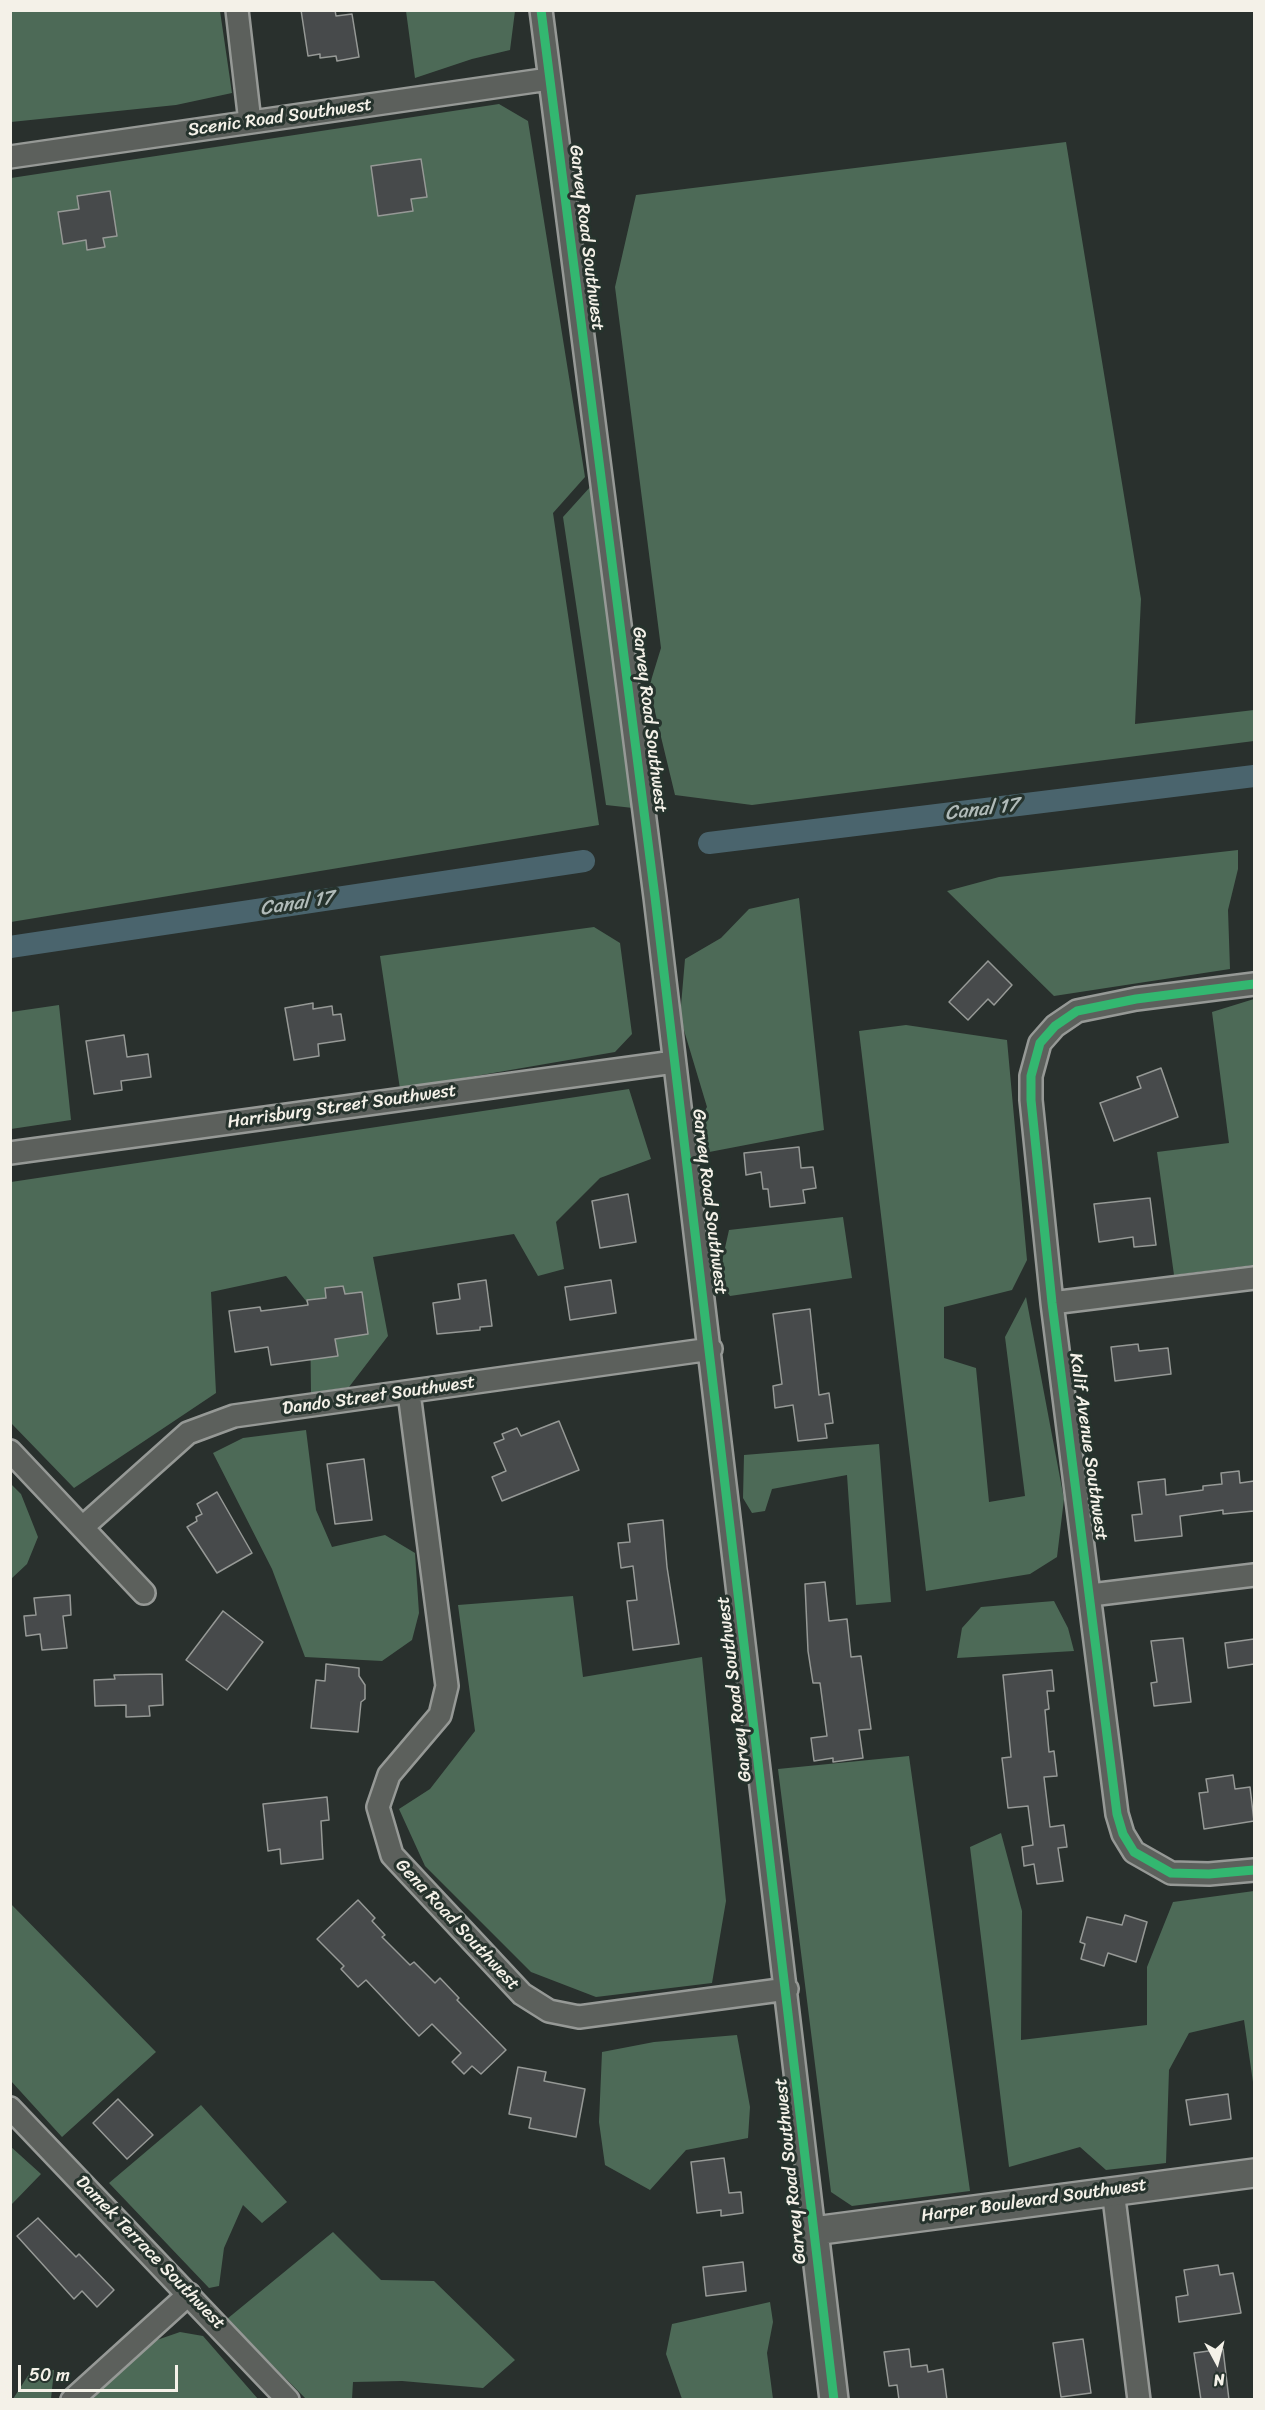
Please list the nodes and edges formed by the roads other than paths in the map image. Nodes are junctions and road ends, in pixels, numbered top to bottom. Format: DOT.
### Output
graph roads {
  1 [pos="237,10"];
  2 [pos="540,10"];
  3 [pos="549,78"];
  4 [pos="250,122"];
  5 [pos="10,157"];
  6 [pos="1254,984"];
  7 [pos="674,1062"];
  8 [pos="10,1153"];
  9 [pos="1254,1278"];
  10 [pos="1053,1304"];
  11 [pos="711,1349"];
  12 [pos="409,1393"];
  13 [pos="10,1451"];
  14 [pos="84,1526"];
  15 [pos="1254,1575"];
  16 [pos="144,1593"];
  17 [pos="1091,1595"];
  18 [pos="1254,1870"];
  19 [pos="787,1989"];
  20 [pos="10,2108"];
  21 [pos="1254,2173"];
  22 [pos="1113,2190"];
  23 [pos="814,2231"];
  24 [pos="189,2294"];
  25 [pos="72,2400"];
  26 [pos="288,2400"];
  27 [pos="834,2400"];
  28 [pos="1139,2400"];
  1 -- 4 [label="street"];
  2 -- 3 [label="street, Garvey Road Southwest"];
  3 -- 4 [label="street, Scenic Road Southwest"];
  3 -- 7 [label="street, Garvey Road Southwest"];
  4 -- 5 [label="street, Scenic Road Southwest"];
  6 -- 10 [label="street, Kalif Avenue Southwest"];
  7 -- 8 [label="street, Harrisburg Street Southwest"];
  7 -- 11 [label="street, Garvey Road Southwest"];
  9 -- 10 [label="street"];
  10 -- 17 [label="street, Kalif Avenue Southwest"];
  11 -- 12 [label="street, Dando Street Southwest"];
  11 -- 19 [label="street, Garvey Road Southwest"];
  12 -- 14 [label="street, Dando Street Southwest"];
  12 -- 19 [label="street, Gena Road Southwest"];
  13 -- 14 [label="street"];
  14 -- 16 [label="street"];
  15 -- 17 [label="street"];
  17 -- 18 [label="street, Kalif Avenue Southwest"];
  19 -- 23 [label="street, Garvey Road Southwest"];
  20 -- 24 [label="street, Damek Terrace Southwest"];
  21 -- 22 [label="street, Harper Boulevard Southwest"];
  22 -- 23 [label="street, Harper Boulevard Southwest"];
  22 -- 28 [label="street"];
  23 -- 27 [label="street, Garvey Road Southwest"];
  24 -- 25 [label="street"];
  24 -- 26 [label="street, Damek Terrace Southwest"];
}
